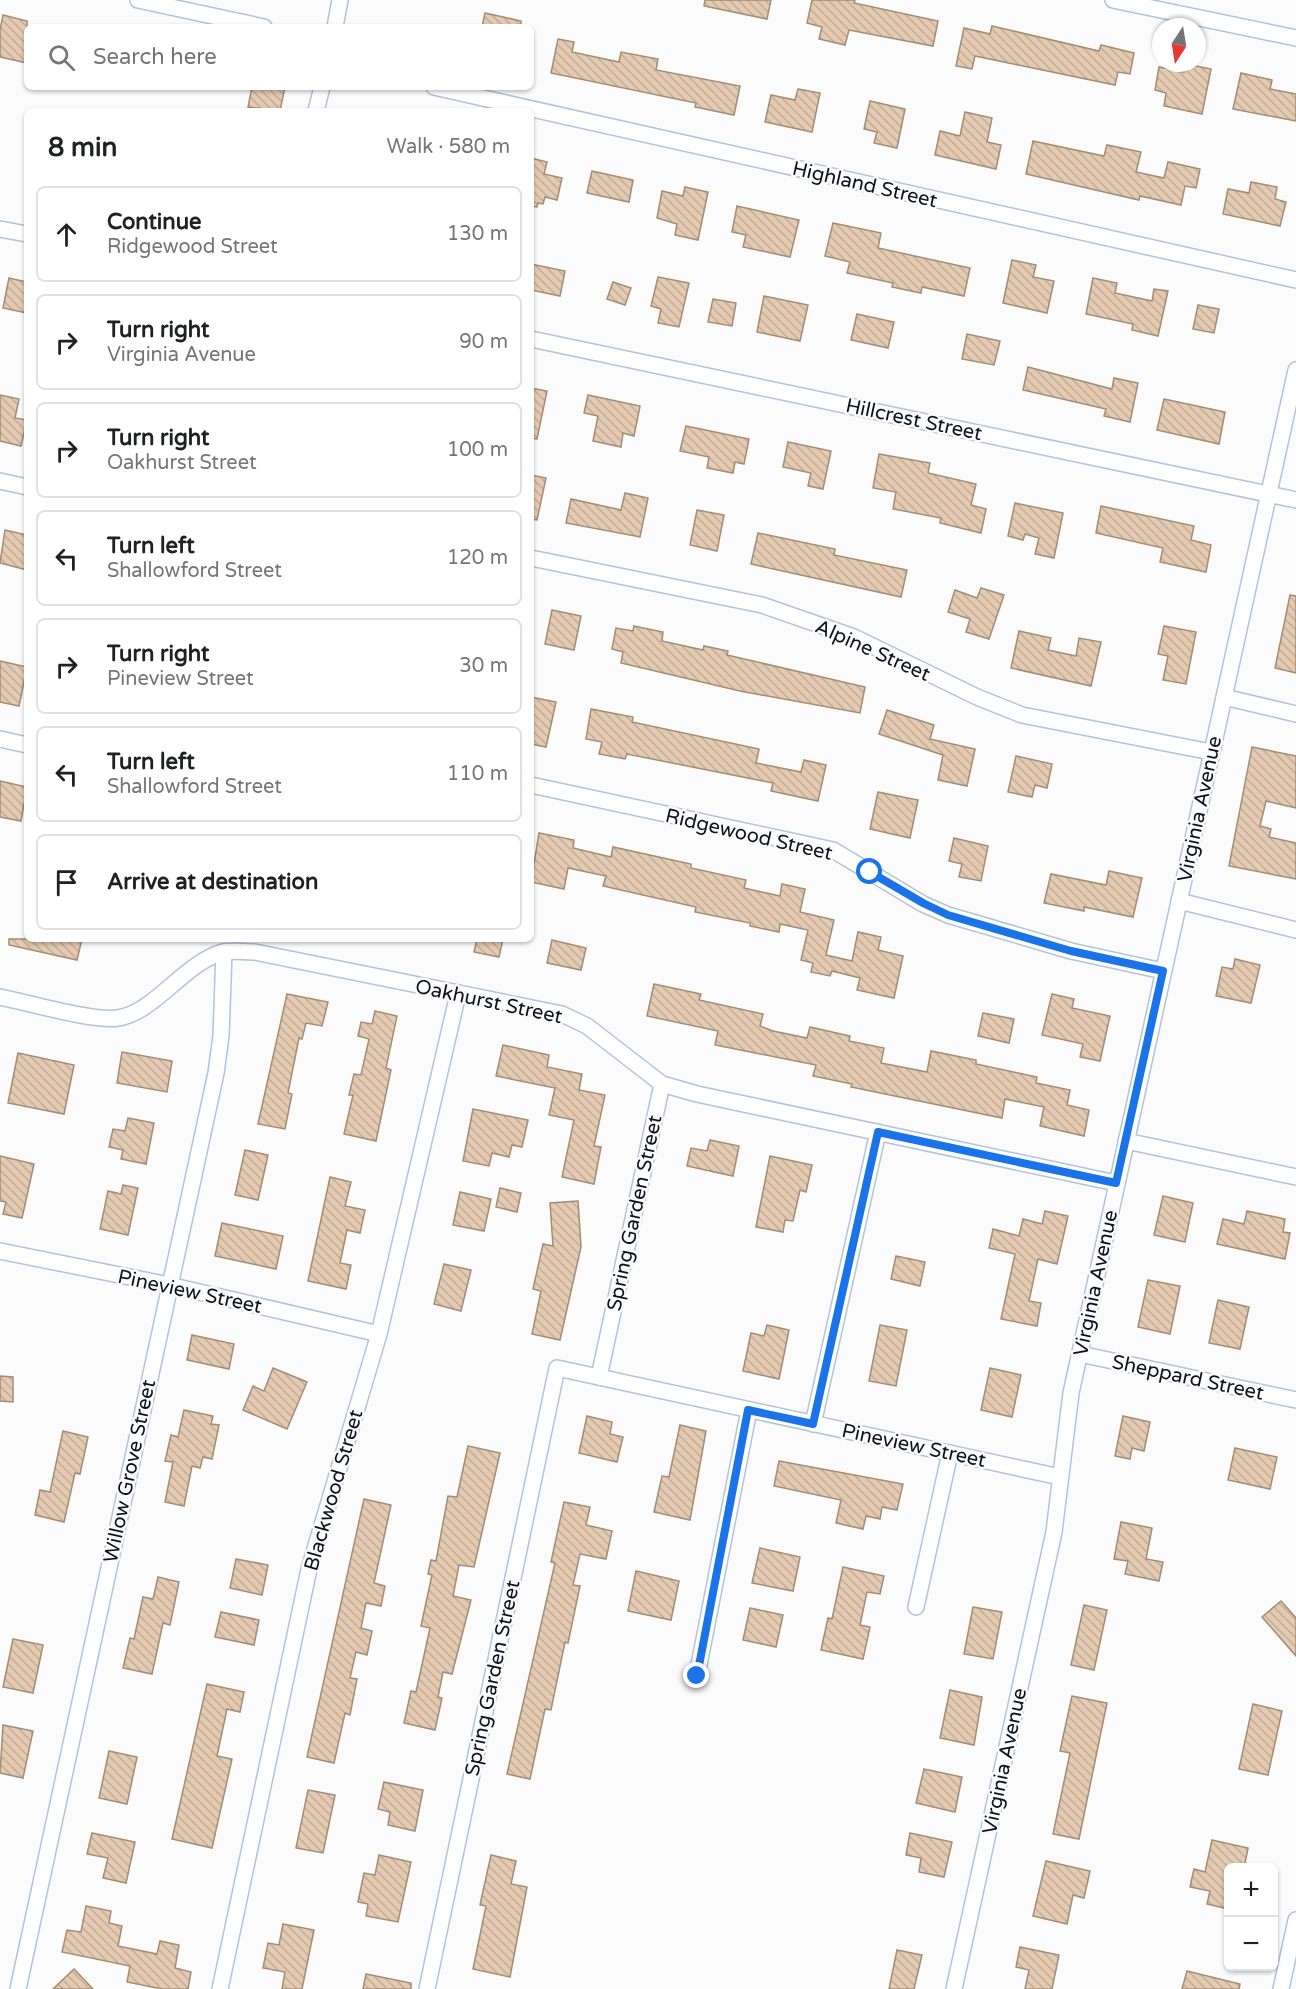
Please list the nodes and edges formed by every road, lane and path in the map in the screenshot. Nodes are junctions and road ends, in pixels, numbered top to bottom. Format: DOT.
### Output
graph roads {
  1 [pos="138,0"];
  2 [pos="340,0"];
  3 [pos="1113,0"];
  4 [pos="250,24"];
  5 [pos="336,24"];
  6 [pos="1296,38"];
  7 [pos="321,90"];
  8 [pos="447,90"];
  9 [pos="317,108"];
  10 [pos="528,108"];
  11 [pos="534,109"];
  12 [pos="0,229"];
  13 [pos="24,233"];
  14 [pos="1296,280"];
  15 [pos="534,340"];
  16 [pos="1296,370"];
  17 [pos="0,482"];
  18 [pos="24,486"];
  19 [pos="1269,494"];
  20 [pos="1296,500"];
  21 [pos="534,559"];
  22 [pos="1224,697"];
  23 [pos="1296,714"];
  24 [pos="0,740"];
  25 [pos="24,744"];
  26 [pos="1212,752"];
  27 [pos="534,786"];
  28 [pos="1179,902"];
  29 [pos="1296,930"];
  30 [pos="224,952"];
  31 [pos="1163,971"];
  32 [pos="458,994"];
  33 [pos="0,997"];
  34 [pos="662,1084"];
  35 [pos="878,1132"];
  36 [pos="1126,1141"];
  37 [pos="1296,1177"];
  38 [pos="1116,1183"];
  39 [pos="0,1251"];
  40 [pos="169,1285"];
  41 [pos="379,1334"];
  42 [pos="1080,1354"];
  43 [pos="557,1368"];
  44 [pos="598,1377"];
  45 [pos="1296,1400"];
  46 [pos="748,1410"];
  47 [pos="813,1424"];
  48 [pos="950,1453"];
  49 [pos="1060,1477"];
  50 [pos="916,1607"];
  51 [pos="697,1676"];
  52 [pos="1296,1920"];
  53 [pos="18,1989"];
  54 [pos="220,1989"];
  55 [pos="427,1989"];
  56 [pos="954,1989"];
  57 [pos="1281,1989"];
  1 -- 4 [label="street"];
  2 -- 5 [label="street"];
  3 -- 6 [label="street"];
  7 -- 9 [label="street"];
  8 -- 10 [label="street, Highland Street"];
  11 -- 14 [label="street, Highland Street"];
  12 -- 13 [label="street"];
  15 -- 19 [label="street, Hillcrest Street"];
  16 -- 19 [label="street, Virginia Avenue"];
  17 -- 18 [label="street"];
  19 -- 20 [label="street, Hillcrest Street"];
  19 -- 22 [label="street, Virginia Avenue"];
  21 -- 26 [label="street, Alpine Street"];
  22 -- 23 [label="street"];
  22 -- 26 [label="street, Virginia Avenue"];
  24 -- 25 [label="street"];
  26 -- 28 [label="street, Virginia Avenue"];
  27 -- 31 [label="street, Ridgewood Street"];
  28 -- 29 [label="street"];
  28 -- 31 [label="street, Virginia Avenue"];
  30 -- 32 [label="street, Oakhurst Street"];
  30 -- 33 [label="street, Oakhurst Street"];
  30 -- 40 [label="street, Willow Grove Street"];
  31 -- 36 [label="street, Virginia Avenue"];
  32 -- 34 [label="street, Oakhurst Street"];
  32 -- 41 [label="street, Blackwood Street"];
  34 -- 35 [label="street, Oakhurst Street"];
  34 -- 44 [label="street, Spring Garden Street"];
  35 -- 38 [label="street, Oakhurst Street"];
  35 -- 47 [label="street"];
  36 -- 37 [label="street"];
  36 -- 38 [label="street, Virginia Avenue"];
  38 -- 42 [label="street, Virginia Avenue"];
  39 -- 40 [label="street, Pineview Street"];
  40 -- 41 [label="street, Pineview Street"];
  40 -- 53 [label="street, Willow Grove Street"];
  41 -- 54 [label="street, Blackwood Street"];
  42 -- 45 [label="street, Sheppard Street"];
  42 -- 49 [label="street, Virginia Avenue"];
  43 -- 44 [label="street, Pineview Street"];
  43 -- 55 [label="street, Spring Garden Street"];
  44 -- 46 [label="street, Pineview Street"];
  46 -- 47 [label="street, Pineview Street"];
  46 -- 51 [label="street"];
  47 -- 48 [label="street, Pineview Street"];
  48 -- 49 [label="street, Pineview Street"];
  48 -- 50 [label="street"];
  49 -- 56 [label="street, Virginia Avenue"];
  52 -- 57 [label="street"];
}
